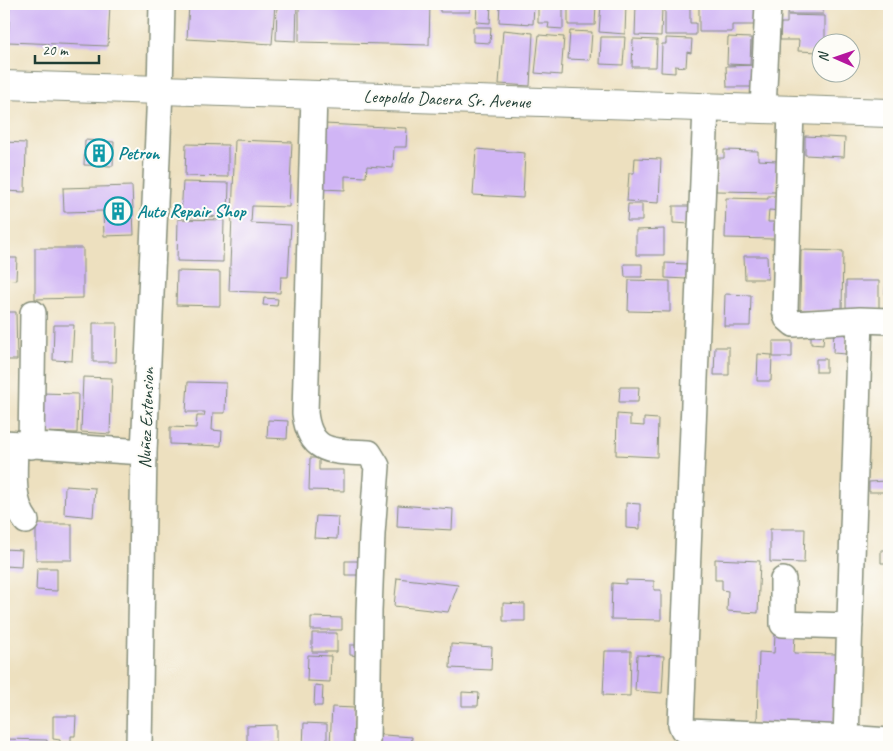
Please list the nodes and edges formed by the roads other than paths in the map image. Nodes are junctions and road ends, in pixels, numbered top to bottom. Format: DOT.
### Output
graph roads {
  1 [pos="162,4"];
  2 [pos="768,4"];
  3 [pos="4,85"];
  4 [pos="160,90"];
  5 [pos="314,95"];
  6 [pos="706,107"];
  7 [pos="762,109"];
  8 [pos="791,110"];
  9 [pos="889,113"];
  10 [pos="33,313"];
  11 [pos="860,320"];
  12 [pos="889,321"];
  13 [pos="16,444"];
  14 [pos="144,452"];
  15 [pos="26,521"];
  16 [pos="784,580"];
  17 [pos="850,626"];
  18 [pos="846,738"];
  19 [pos="367,740"];
  20 [pos="889,741"];
  21 [pos="139,747"];
  1 -- 4 [label="street, Nuñez Extension"];
  2 -- 7 [label="street"];
  3 -- 4 [label="main road, Leopoldo Dacera Sr. Avenue"];
  4 -- 5 [label="main road, Leopoldo Dacera Sr. Avenue"];
  4 -- 14 [label="street, Nuñez Extension"];
  5 -- 6 [label="main road, Leopoldo Dacera Sr. Avenue"];
  5 -- 19 [label="street"];
  6 -- 7 [label="main road, Leopoldo Dacera Sr. Avenue"];
  6 -- 18 [label="street"];
  7 -- 8 [label="main road, Leopoldo Dacera Sr. Avenue"];
  8 -- 9 [label="main road, Leopoldo Dacera Sr. Avenue"];
  8 -- 11 [label="street"];
  10 -- 13 [label="street"];
  11 -- 12 [label="street"];
  11 -- 17 [label="street"];
  13 -- 14 [label="street"];
  13 -- 15 [label="street"];
  14 -- 21 [label="street, Nuñez Extension"];
  16 -- 17 [label="street"];
  17 -- 18 [label="street"];
  18 -- 20 [label="street"];
}
